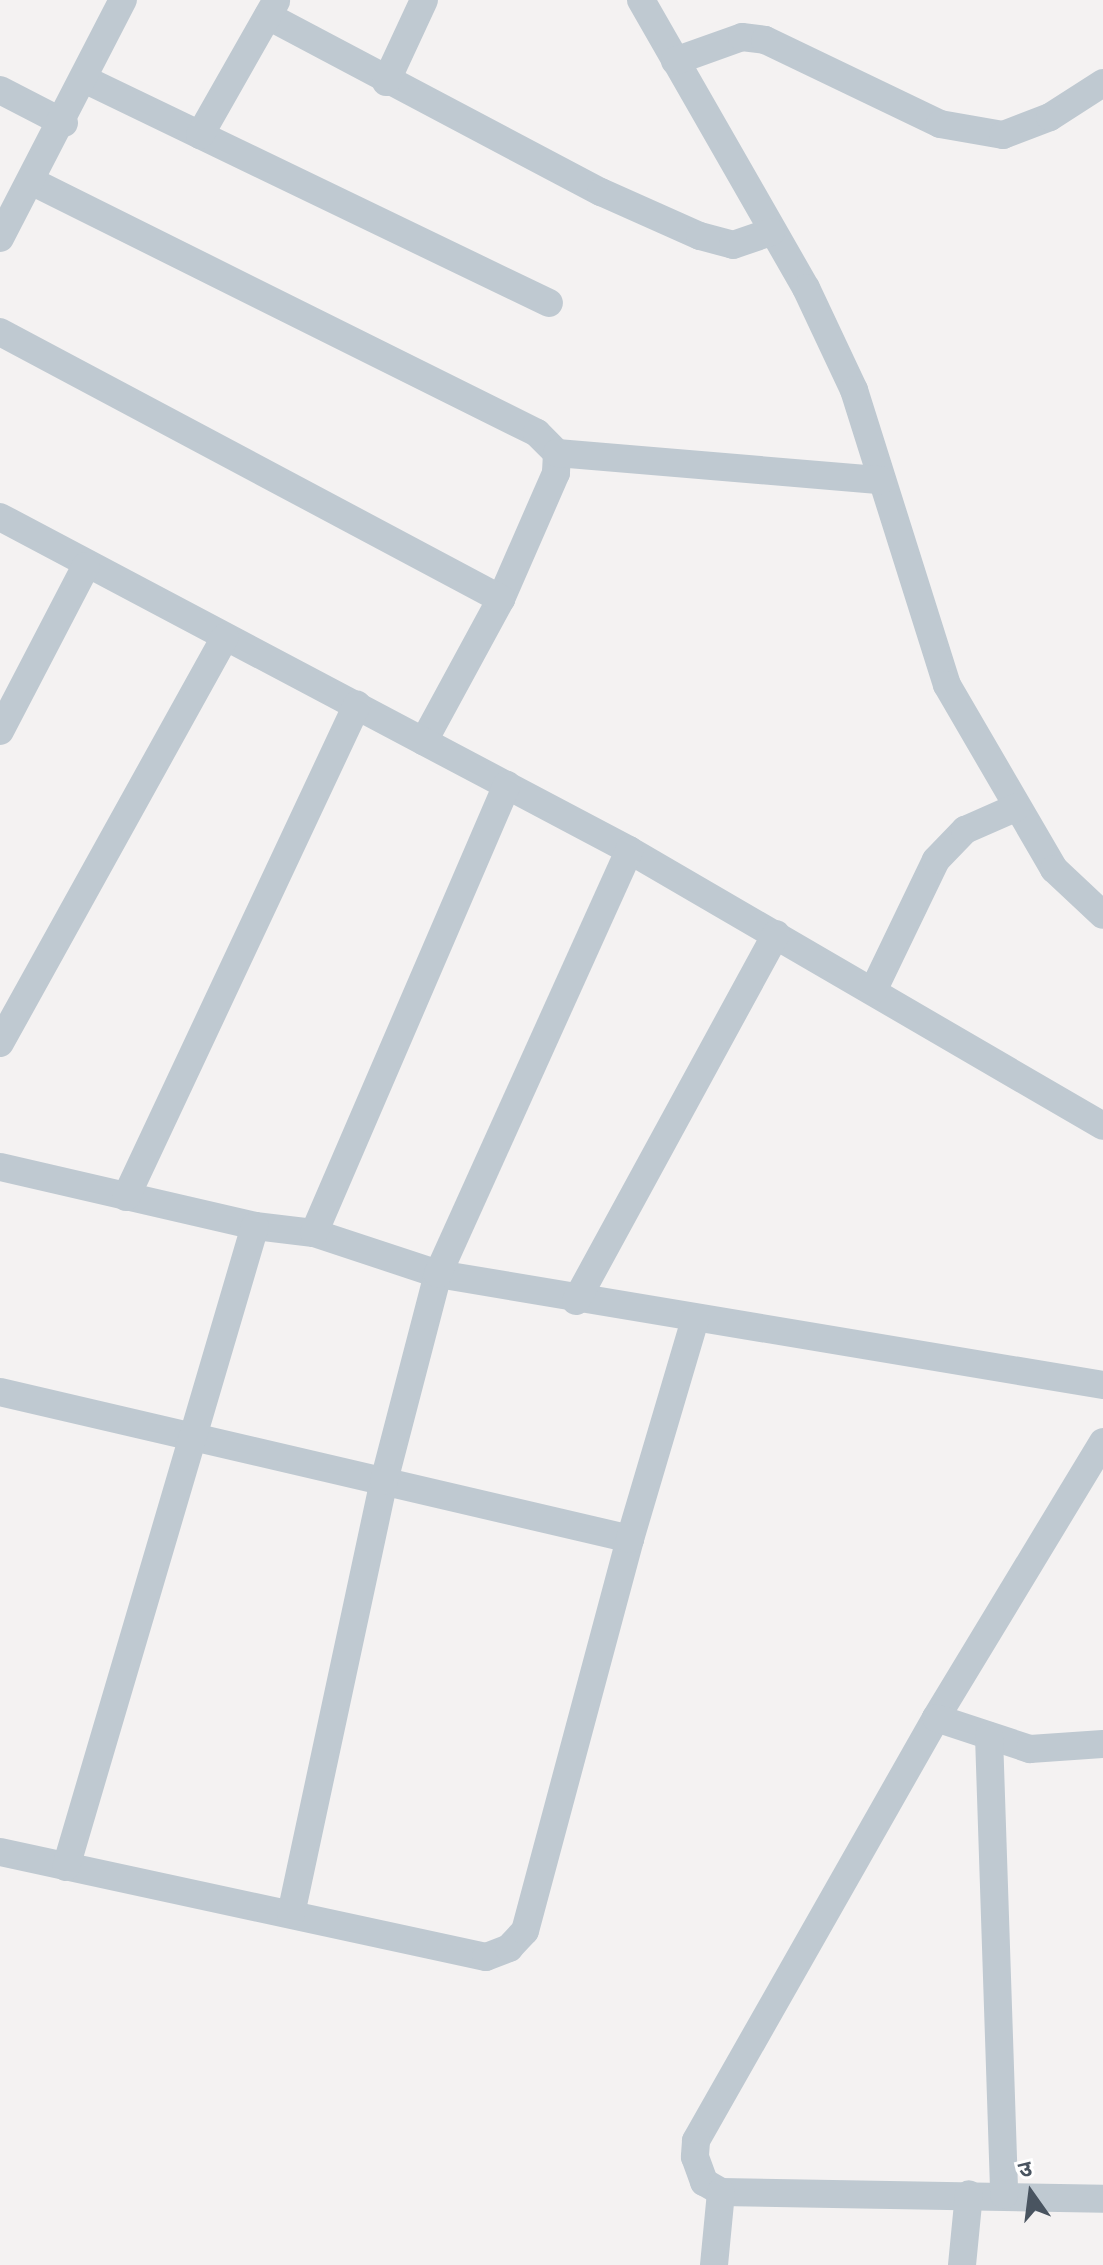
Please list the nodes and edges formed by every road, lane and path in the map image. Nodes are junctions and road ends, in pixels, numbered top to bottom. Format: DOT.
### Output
graph roads {
  1 [pos="123,0"];
  2 [pos="424,0"];
  3 [pos="641,0"];
  4 [pos="272,8"];
  5 [pos="675,61"];
  6 [pos="84,79"];
  7 [pos="386,82"];
  8 [pos="1103,83"];
  9 [pos="0,90"];
  10 [pos="64,123"];
  11 [pos="200,135"];
  12 [pos="31,181"];
  13 [pos="771,232"];
  14 [pos="0,238"];
  15 [pos="549,303"];
  16 [pos="0,332"];
  17 [pos="557,453"];
  18 [pos="881,480"];
  19 [pos="0,517"];
  20 [pos="86,566"];
  21 [pos="501,599"];
  22 [pos="225,637"];
  23 [pos="357,705"];
  24 [pos="3,719"];
  25 [pos="424,741"];
  26 [pos="507,785"];
  27 [pos="1015,808"];
  28 [pos="629,850"];
  29 [pos="1103,915"];
  30 [pos="776,934"];
  31 [pos="873,991"];
  32 [pos="0,1043"];
  33 [pos="1103,1126"];
  34 [pos="0,1167"];
  35 [pos="126,1197"];
  36 [pos="255,1226"];
  37 [pos="314,1233"];
  38 [pos="438,1274"];
  39 [pos="576,1301"];
  40 [pos="695,1320"];
  41 [pos="1103,1385"];
  42 [pos="0,1392"];
  43 [pos="190,1436"];
  44 [pos="1103,1442"];
  45 [pos="384,1481"];
  46 [pos="630,1539"];
  47 [pos="936,1718"];
  48 [pos="989,1736"];
  49 [pos="1103,1744"];
  50 [pos="0,1852"];
  51 [pos="66,1867"];
  52 [pos="291,1914"];
  53 [pos="721,2192"];
  54 [pos="969,2194"];
  55 [pos="1004,2195"];
  56 [pos="1103,2199"];
  57 [pos="714,2265"];
  58 [pos="962,2265"];
  1 -- 6 [label="street"];
  2 -- 7 [label="street"];
  3 -- 5 [label="street"];
  4 -- 7 [label="street"];
  4 -- 11 [label="street"];
  5 -- 8 [label="street"];
  5 -- 13 [label="street"];
  6 -- 10 [label="street"];
  6 -- 11 [label="street"];
  7 -- 13 [label="street"];
  9 -- 10 [label="street"];
  10 -- 12 [label="street"];
  11 -- 15 [label="street"];
  12 -- 14 [label="street"];
  12 -- 17 [label="street"];
  13 -- 18 [label="street"];
  16 -- 21 [label="street"];
  17 -- 18 [label="street"];
  17 -- 21 [label="street"];
  18 -- 27 [label="street"];
  19 -- 20 [label="street"];
  20 -- 22 [label="street"];
  20 -- 24 [label="street"];
  21 -- 25 [label="street"];
  22 -- 23 [label="street"];
  22 -- 32 [label="street"];
  23 -- 25 [label="street"];
  23 -- 35 [label="street"];
  25 -- 26 [label="street"];
  26 -- 28 [label="street"];
  26 -- 37 [label="street"];
  27 -- 29 [label="street"];
  27 -- 31 [label="street"];
  28 -- 30 [label="street"];
  28 -- 38 [label="street"];
  30 -- 31 [label="street"];
  30 -- 39 [label="street"];
  31 -- 33 [label="street"];
  34 -- 35 [label="street"];
  35 -- 36 [label="street"];
  36 -- 37 [label="street"];
  36 -- 43 [label="street"];
  37 -- 38 [label="street"];
  38 -- 39 [label="street"];
  38 -- 45 [label="street"];
  39 -- 40 [label="street"];
  40 -- 41 [label="street"];
  40 -- 46 [label="street"];
  42 -- 43 [label="street"];
  43 -- 45 [label="street"];
  43 -- 51 [label="street"];
  44 -- 47 [label="street"];
  45 -- 46 [label="street"];
  45 -- 52 [label="street"];
  46 -- 52 [label="street"];
  47 -- 48 [label="street"];
  47 -- 53 [label="street"];
  48 -- 49 [label="street"];
  48 -- 55 [label="street"];
  50 -- 51 [label="street"];
  51 -- 52 [label="street"];
  53 -- 54 [label="street"];
  53 -- 57 [label="street"];
  54 -- 55 [label="street"];
  54 -- 58 [label="street"];
  55 -- 56 [label="street"];
}
